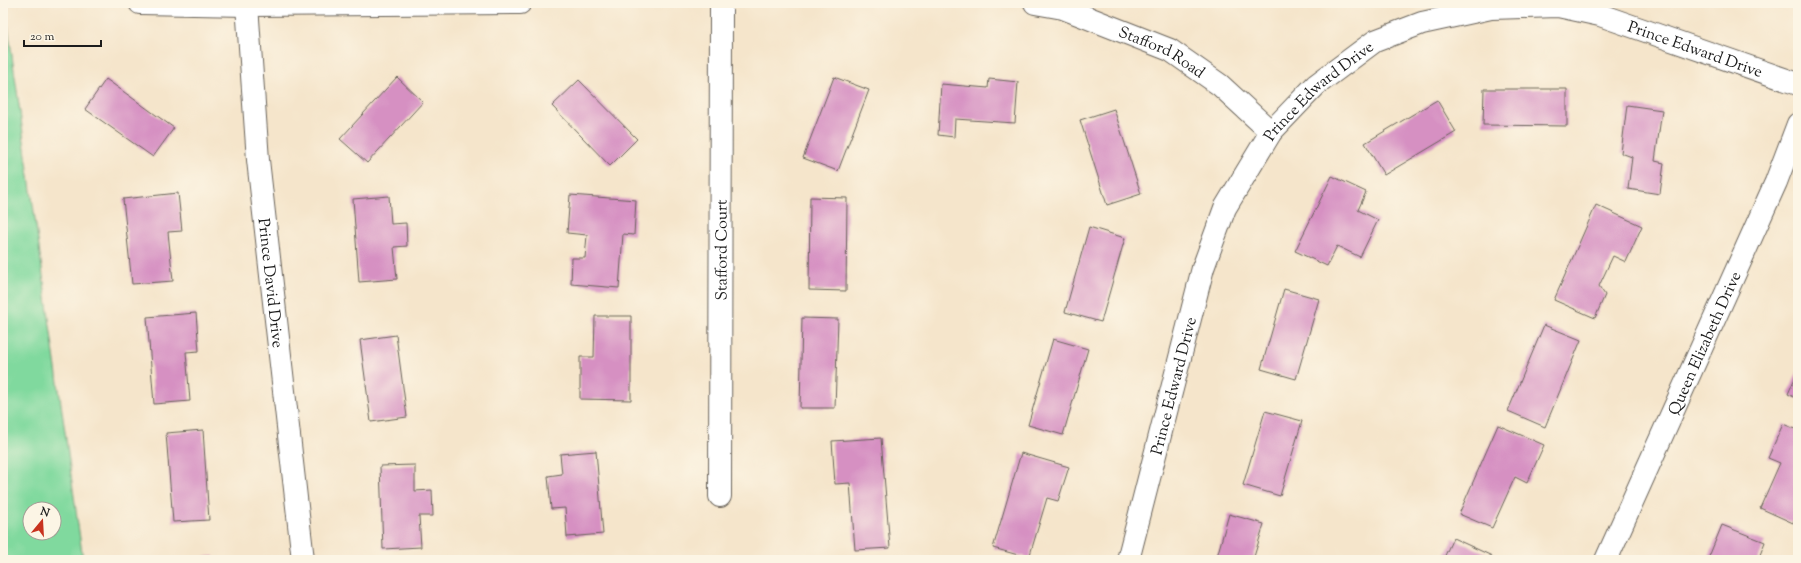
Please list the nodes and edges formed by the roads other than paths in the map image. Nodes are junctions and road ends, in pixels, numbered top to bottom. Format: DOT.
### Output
graph roads {
  1 [pos="140,3"];
  2 [pos="520,3"];
  3 [pos="721,3"];
  4 [pos="1035,3"];
  5 [pos="247,5"];
  6 [pos="1798,84"];
  7 [pos="1798,124"];
  8 [pos="1271,132"];
  9 [pos="720,496"];
  10 [pos="303,560"];
  11 [pos="1128,560"];
  12 [pos="1606,560"];
  1 -- 5 [label="street"];
  2 -- 5 [label="street"];
  3 -- 9 [label="street, Stafford Court"];
  4 -- 8 [label="street, Stafford Road"];
  5 -- 10 [label="street, Prince David Drive"];
  6 -- 8 [label="street, Prince Edward Drive"];
  7 -- 12 [label="street, Queen Elizabeth Drive"];
  8 -- 11 [label="street, Prince Edward Drive"];
}
